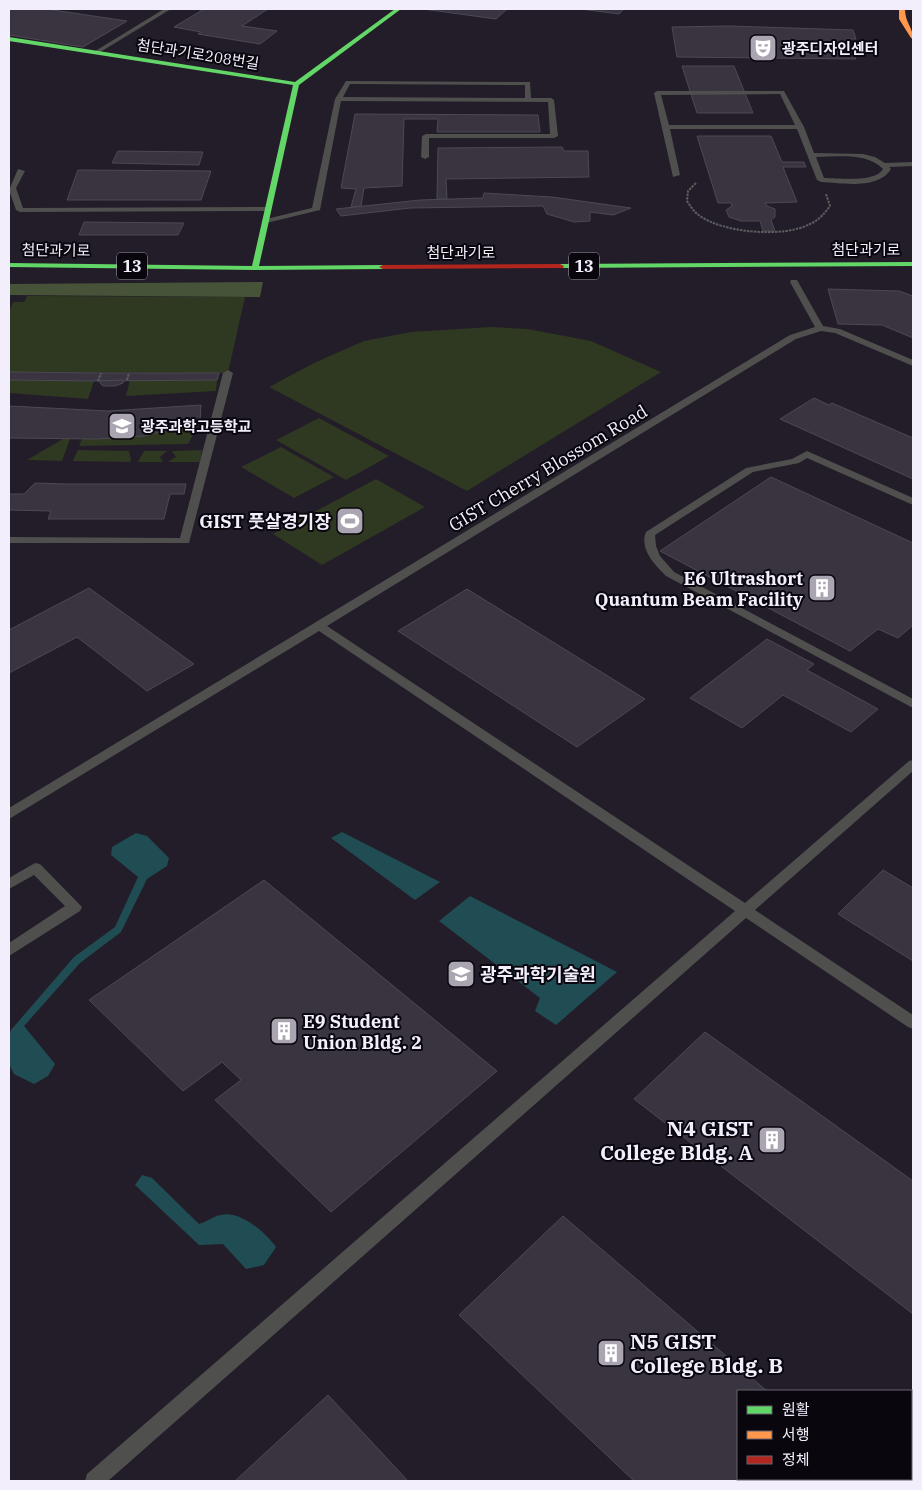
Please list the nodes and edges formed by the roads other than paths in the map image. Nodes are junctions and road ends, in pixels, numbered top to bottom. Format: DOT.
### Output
graph roads {
  1 [pos="168,9"];
  2 [pos="398,9"];
  3 [pos="902,9"];
  4 [pos="913,37"];
  5 [pos="9,39"];
  6 [pos="95,53"];
  7 [pos="296,84"];
  8 [pos="338,99"];
  9 [pos="528,100"];
  10 [pos="666,127"];
  11 [pos="800,128"];
  12 [pos="811,155"];
  13 [pos="424,157"];
  14 [pos="913,164"];
  15 [pos="885,167"];
  16 [pos="913,170"];
  17 [pos="21,171"];
  18 [pos="676,175"];
  19 [pos="268,209"];
  20 [pos="266,222"];
  21 [pos="913,264"];
  22 [pos="9,265"];
  23 [pos="255,268"];
  24 [pos="794,282"];
  25 [pos="820,328"];
  26 [pos="913,363"];
  27 [pos="228,373"];
  28 [pos="913,502"];
  29 [pos="9,540"];
  30 [pos="320,626"];
  31 [pos="913,704"];
  32 [pos="913,764"];
  33 [pos="9,814"];
  34 [pos="9,884"];
  35 [pos="746,911"];
  36 [pos="9,950"];
  37 [pos="913,1023"];
  38 [pos="94,1481"];
  1 -- 6 [label="lane, 첨단과기로208번길"];
  2 -- 7 [label="street"];
  3 -- 4 [label="street"];
  5 -- 6 [label="street, 첨단과기로208번길"];
  6 -- 7 [label="street, 첨단과기로208번길"];
  7 -- 19 [label="street"];
  8 -- 9 [label="lane"];
  8 -- 9 [label="lane"];
  8 -- 20 [label="lane"];
  9 -- 13 [label="lane"];
  10 -- 11 [label="lane"];
  10 -- 11 [label="lane"];
  10 -- 18 [label="lane"];
  11 -- 12 [label="lane"];
  12 -- 15 [label="lane"];
  12 -- 15 [label="lane"];
  14 -- 15 [label="lane"];
  15 -- 16 [label="lane"];
  17 -- 19 [label="lane"];
  19 -- 20 [label="street"];
  20 -- 23 [label="street"];
  21 -- 23 [label="street, 첨단과기로 / 13"];
  22 -- 23 [label="street, 첨단과기로 / 13"];
  24 -- 25 [label="lane"];
  25 -- 26 [label="lane"];
  25 -- 30 [label="lane, GIST Cherry Blossom Road"];
  27 -- 29 [label="lane"];
  28 -- 31 [label="lane"];
  30 -- 33 [label="lane, GIST Cherry Blossom Road"];
  30 -- 35 [label="lane"];
  32 -- 35 [label="lane"];
  34 -- 36 [label="lane"];
  35 -- 37 [label="lane"];
  35 -- 38 [label="lane"];
}
